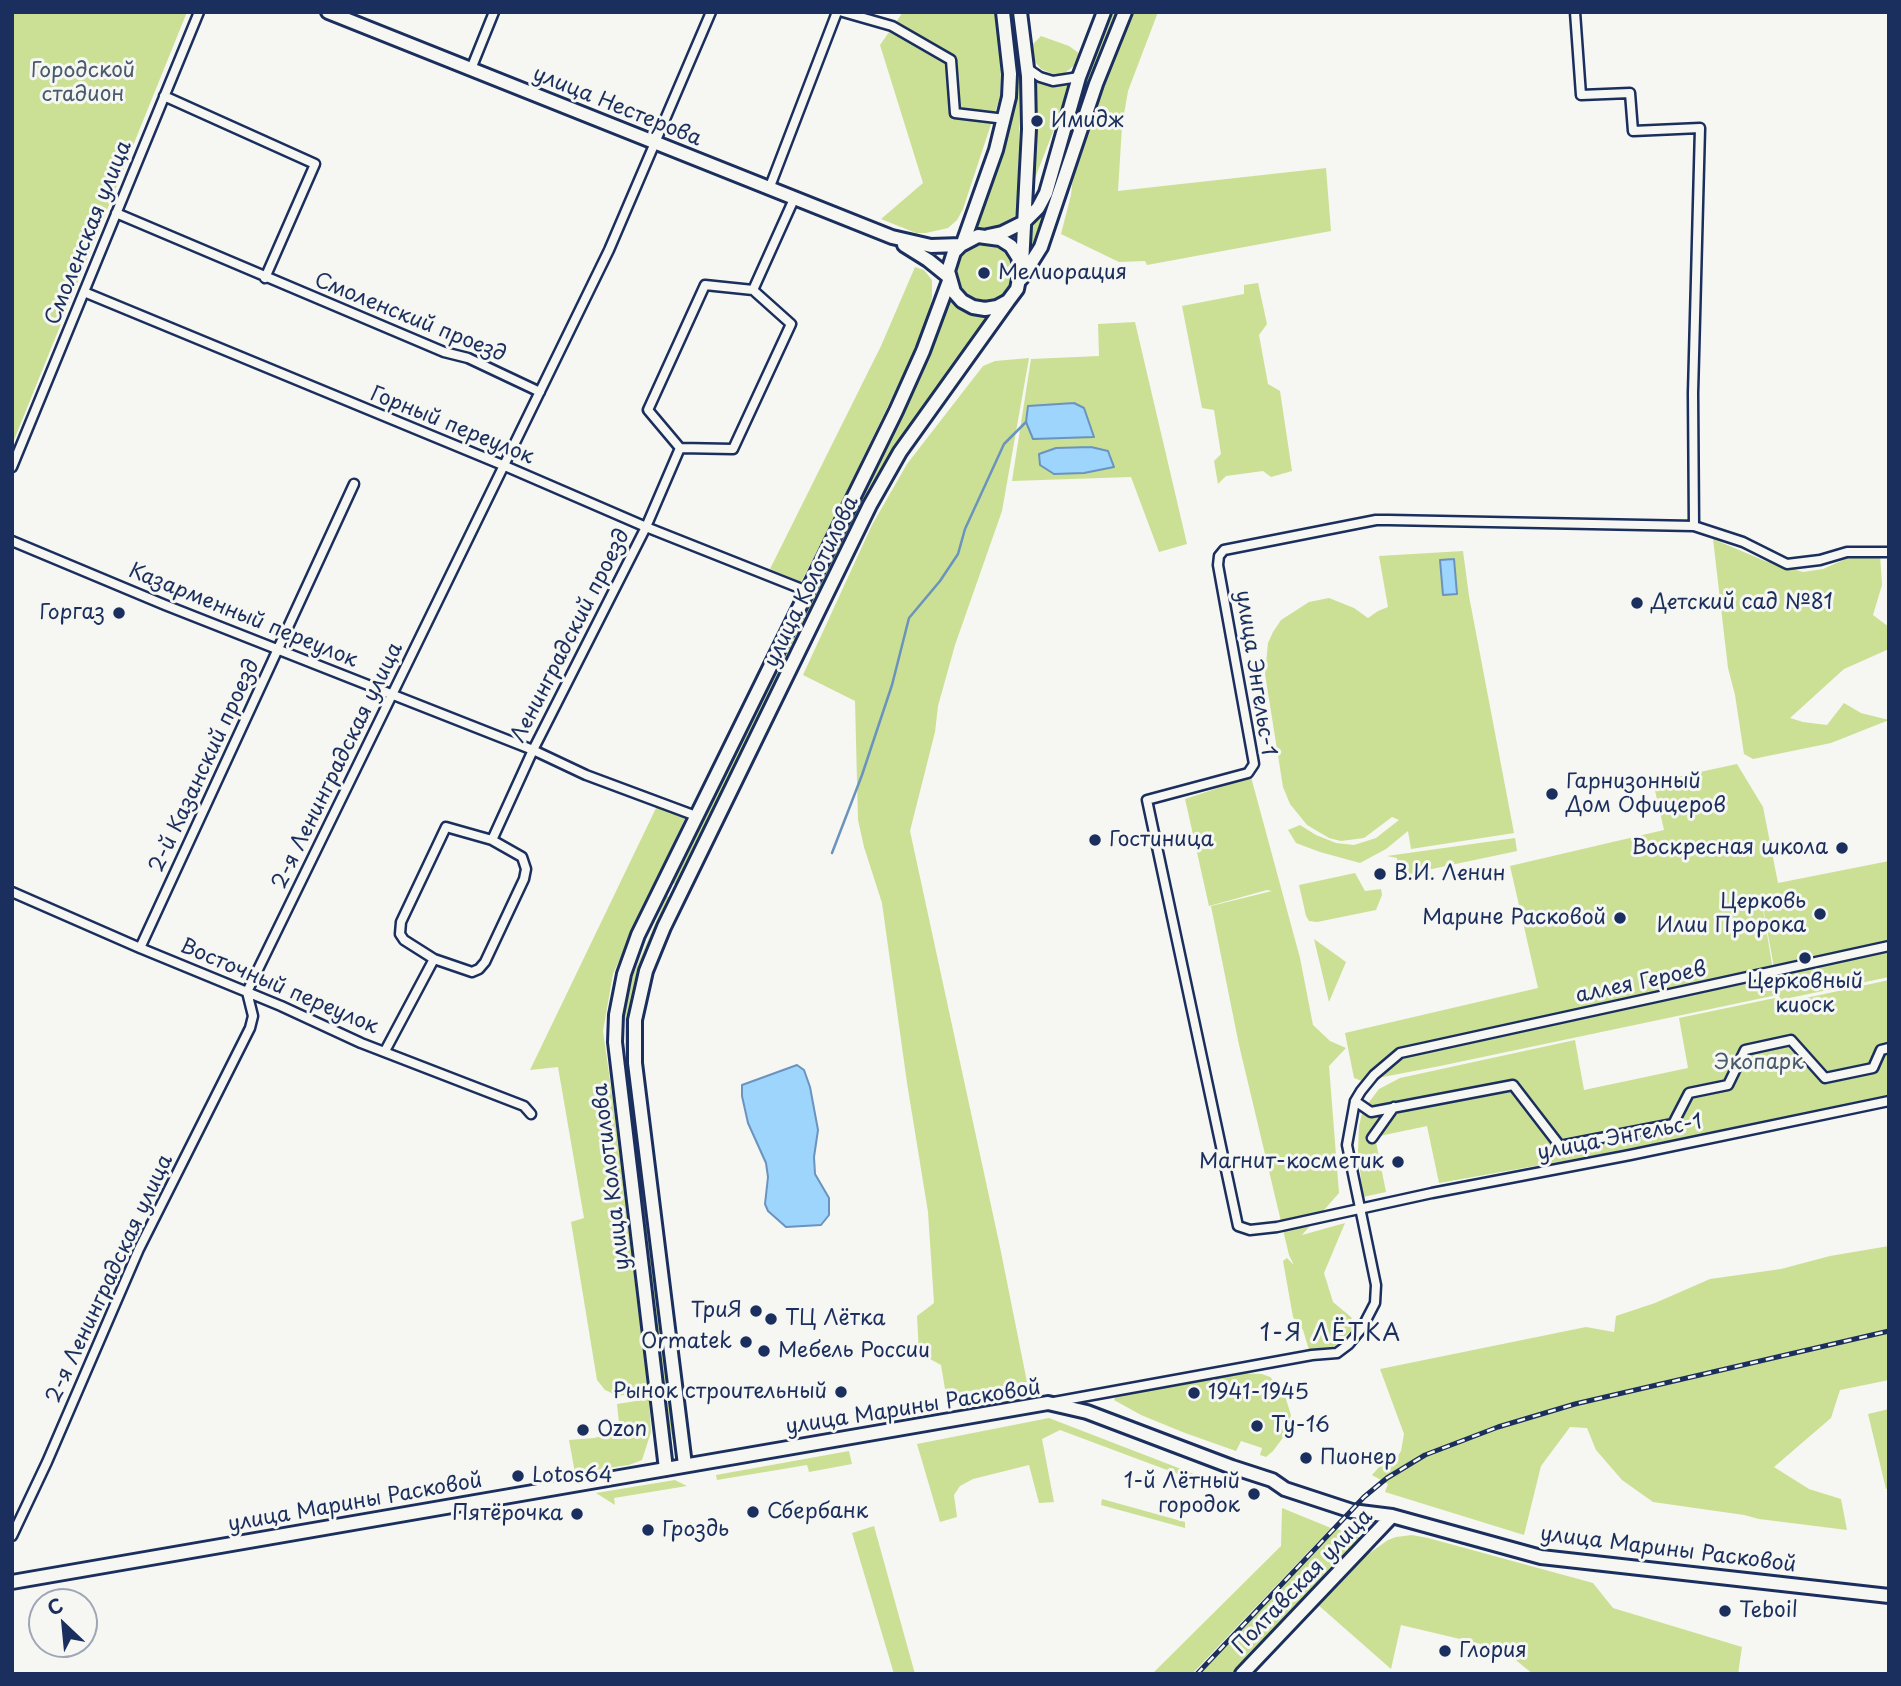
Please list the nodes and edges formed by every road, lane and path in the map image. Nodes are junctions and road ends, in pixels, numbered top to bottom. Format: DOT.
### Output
graph roads {
  1 [pos="200,12"];
  2 [pos="328,12"];
  3 [pos="494,12"];
  4 [pos="710,12"];
  5 [pos="837,12"];
  6 [pos="843,12"];
  7 [pos="1003,12"];
  8 [pos="1020,12"];
  9 [pos="1104,12"];
  10 [pos="1125,12"];
  11 [pos="1575,12"];
  12 [pos="1027,68"];
  13 [pos="471,69"];
  14 [pos="1080,77"];
  15 [pos="164,96"];
  16 [pos="1005,119"];
  17 [pos="656,143"];
  18 [pos="769,189"];
  19 [pos="794,199"];
  20 [pos="116,213"];
  21 [pos="1024,222"];
  22 [pos="988,236"];
  23 [pos="892,237"];
  24 [pos="962,244"];
  25 [pos="1021,274"];
  26 [pos="265,278"];
  27 [pos="949,279"];
  28 [pos="752,290"];
  29 [pos="84,292"];
  30 [pos="1008,301"];
  31 [pos="540,392"];
  32 [pos="680,448"];
  33 [pos="505,466"];
  34 [pos="12,467"];
  35 [pos="354,484"];
  36 [pos="1694,526"];
  37 [pos="646,527"];
  38 [pos="12,541"];
  39 [pos="1889,552"];
  40 [pos="807,591"];
  41 [pos="278,649"];
  42 [pos="393,695"];
  43 [pos="533,750"];
  44 [pos="696,816"];
  45 [pos="492,840"];
  46 [pos="662,888"];
  47 [pos="12,892"];
  48 [pos="679,896"];
  49 [pos="1889,946"];
  50 [pos="140,948"];
  51 [pos="435,959"];
  52 [pos="247,992"];
  53 [pos="1889,1048"];
  54 [pos="385,1051"];
  55 [pos="1355,1101"];
  56 [pos="1889,1101"];
  57 [pos="1394,1107"];
  58 [pos="531,1114"];
  59 [pos="1372,1138"];
  60 [pos="1359,1208"];
  61 [pos="1048,1403"];
  62 [pos="685,1465"];
  63 [pos="666,1469"];
  64 [pos="1392,1516"];
  65 [pos="12,1536"];
  66 [pos="12,1581"];
  67 [pos="1889,1596"];
  68 [pos="1242,1674"];
  1 -- 15 [label="street, Смоленская улица"];
  2 -- 13 [label="main road, улица Нестерова"];
  3 -- 13 [label="street"];
  4 -- 17 [label="street, 2-я Ленинградская улица"];
  5 -- 18 [label="street"];
  6 -- 16 [label="street"];
  7 -- 16 [label="main road, улица Колотилова"];
  8 -- 12 [label="main road, улица Колотилова"];
  9 -- 14 [label="main road"];
  10 -- 25 [label="main road"];
  11 -- 36 [label="street"];
  12 -- 14 [label="street"];
  12 -- 21 [label="main road, улица Колотилова"];
  13 -- 17 [label="main road, улица Нестерова"];
  14 -- 21 [label="main road"];
  15 -- 20 [label="street, Смоленская улица"];
  15 -- 26 [label="street"];
  16 -- 24 [label="main road, улица Колотилова"];
  17 -- 18 [label="main road, улица Нестерова"];
  17 -- 31 [label="street, 2-я Ленинградская улица"];
  18 -- 19 [label="main road, улица Нестерова"];
  19 -- 23 [label="main road, улица Нестерова"];
  19 -- 28 [label="street"];
  20 -- 26 [label="street, Смоленский проезд"];
  20 -- 29 [label="street, Смоленская улица"];
  21 -- 22 [label="main road"];
  21 -- 25 [label="main road, улица Колотилова"];
  22 -- 24 [label="main road"];
  22 -- 25 [label="main road"];
  23 -- 24 [label="main road, улица Нестерова"];
  23 -- 27 [label="main road, улица Нестерова"];
  24 -- 27 [label="main road, улица Колотилова"];
  25 -- 30 [label="main road, улица Колотилова"];
  26 -- 31 [label="street, Смоленский проезд"];
  27 -- 30 [label="main road"];
  27 -- 40 [label="main road, улица Колотилова"];
  28 -- 32 [label="street"];
  28 -- 32 [label="street"];
  29 -- 33 [label="street, Горный переулок"];
  29 -- 34 [label="street, Смоленская улица"];
  30 -- 48 [label="main road, улица Колотилова"];
  31 -- 33 [label="street, 2-я Ленинградская улица"];
  32 -- 37 [label="street, Ленинградский проезд"];
  33 -- 37 [label="street, Горный переулок"];
  33 -- 42 [label="street, 2-я Ленинградская улица"];
  35 -- 41 [label="street, 2-й Казанский проезд"];
  36 -- 39 [label="street, улица Энгельс-1"];
  36 -- 60 [label="street, улица Энгельс-1"];
  37 -- 40 [label="street, Горный переулок"];
  37 -- 43 [label="street, Ленинградский проезд"];
  38 -- 41 [label="street, Казарменный переулок"];
  40 -- 44 [label="main road, улица Колотилова"];
  41 -- 42 [label="street, Казарменный переулок"];
  41 -- 50 [label="street, 2-й Казанский проезд"];
  42 -- 43 [label="street, Казарменный переулок"];
  42 -- 52 [label="street, 2-я Ленинградская улица"];
  43 -- 44 [label="street, Казарменный переулок"];
  43 -- 45 [label="street, Ленинградский проезд"];
  44 -- 46 [label="main road, улица Колотилова"];
  45 -- 51 [label="street"];
  45 -- 51 [label="street"];
  46 -- 48 [label="main road"];
  46 -- 63 [label="main road, улица Колотилова"];
  47 -- 50 [label="street, Восточный переулок"];
  48 -- 62 [label="main road, улица Колотилова"];
  49 -- 55 [label="street, аллея Героев"];
  50 -- 52 [label="street, Восточный переулок"];
  51 -- 54 [label="street"];
  52 -- 54 [label="street, Восточный переулок"];
  52 -- 65 [label="street, 2-я Ленинградская улица"];
  53 -- 57 [label="street"];
  54 -- 58 [label="street, Восточный переулок"];
  55 -- 57 [label="street"];
  55 -- 60 [label="street"];
  56 -- 60 [label="street, улица Энгельс-1"];
  57 -- 59 [label="street"];
  60 -- 61 [label="street"];
  61 -- 62 [label="main road, улица Марины Расковой"];
  61 -- 64 [label="main road, улица Марины Расковой"];
  62 -- 63 [label="main road, улица Марины Расковой"];
  63 -- 66 [label="main road, улица Марины Расковой"];
  64 -- 67 [label="main road, улица Марины Расковой"];
  64 -- 68 [label="main road, Полтавская улица"];
}
